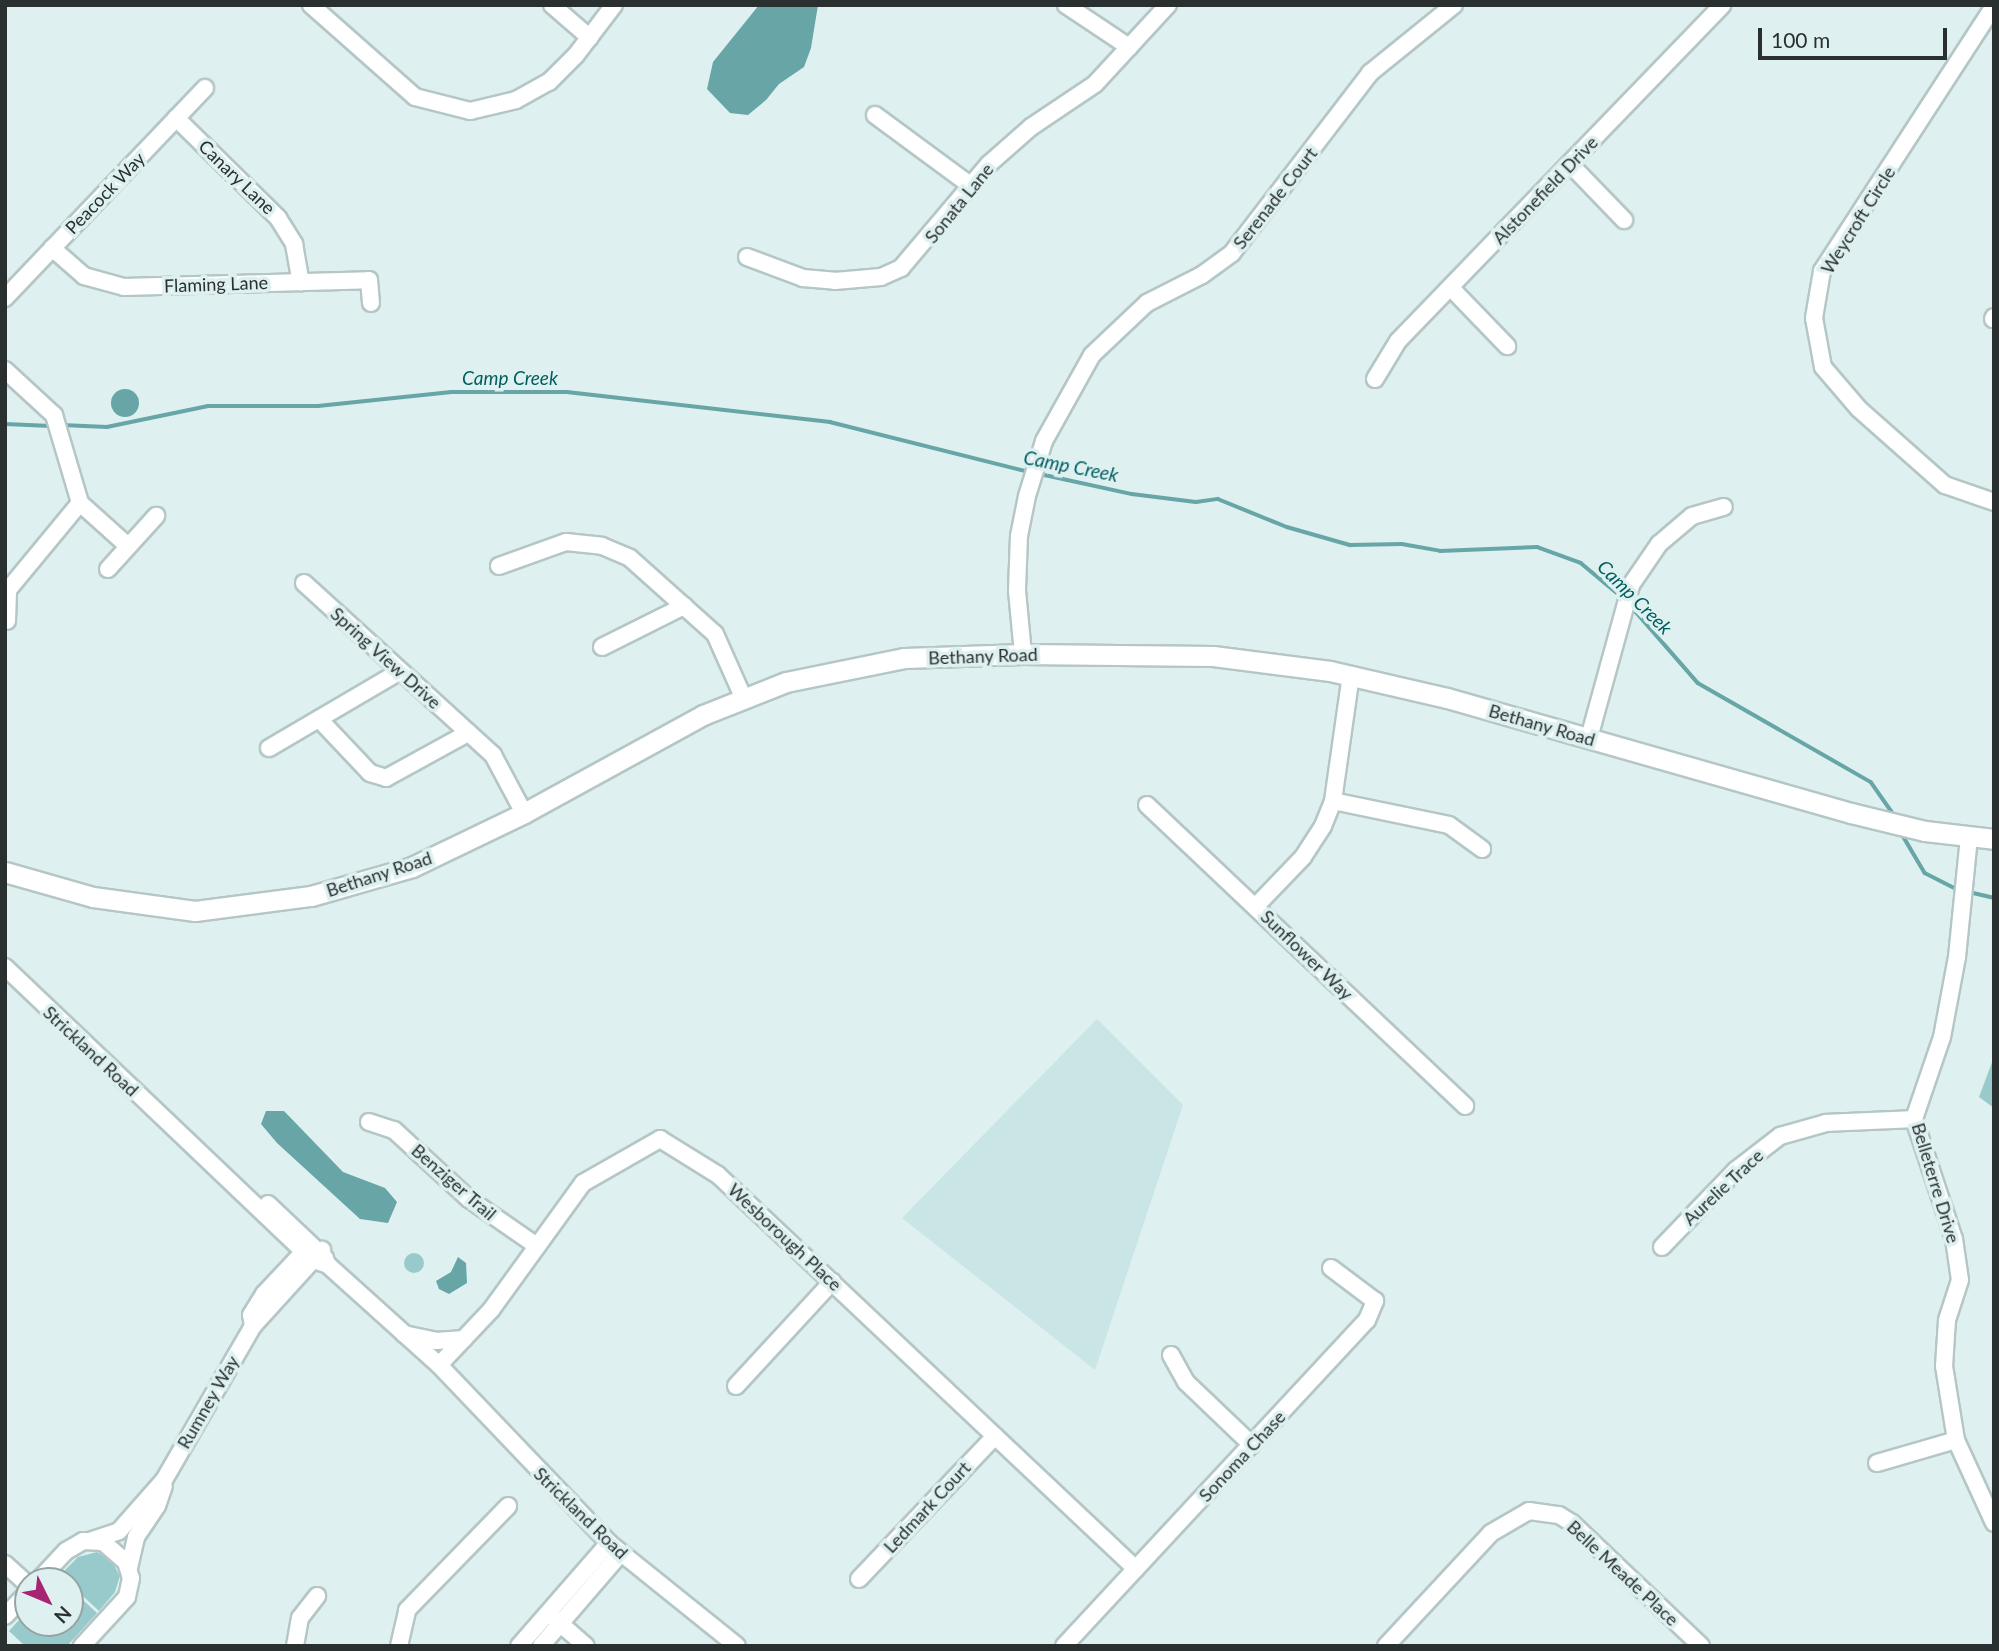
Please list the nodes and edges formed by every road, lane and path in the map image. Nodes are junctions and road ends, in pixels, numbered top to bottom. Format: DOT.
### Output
graph roads {
  1 [pos="310,5"];
  2 [pos="552,5"];
  3 [pos="614,5"];
  4 [pos="1066,5"];
  5 [pos="1168,5"];
  6 [pos="1454,5"];
  7 [pos="1722,5"];
  8 [pos="1994,6"];
  9 [pos="590,38"];
  10 [pos="1129,47"];
  11 [pos="205,88"];
  12 [pos="875,115"];
  13 [pos="176,118"];
  14 [pos="1570,164"];
  15 [pos="970,185"];
  16 [pos="1624,220"];
  17 [pos="52,248"];
  18 [pos="747,257"];
  19 [pos="301,282"];
  20 [pos="1451,288"];
  21 [pos="5,298"];
  22 [pos="371,303"];
  23 [pos="1507,346"];
  24 [pos="5,370"];
  25 [pos="1375,379"];
  26 [pos="1994,502"];
  27 [pos="80,503"];
  28 [pos="1724,508"];
  29 [pos="156,516"];
  30 [pos="128,547"];
  31 [pos="499,566"];
  32 [pos="107,569"];
  33 [pos="304,583"];
  34 [pos="684,607"];
  35 [pos="7,621"];
  36 [pos="602,647"];
  37 [pos="1023,654"];
  38 [pos="400,671"];
  39 [pos="1351,675"];
  40 [pos="743,697"];
  41 [pos="319,719"];
  42 [pos="468,733"];
  43 [pos="1589,738"];
  44 [pos="269,748"];
  45 [pos="1333,801"];
  46 [pos="1147,805"];
  47 [pos="524,813"];
  48 [pos="1969,837"];
  49 [pos="1994,839"];
  50 [pos="1482,849"];
  51 [pos="5,872"];
  52 [pos="26,879"];
  53 [pos="5,882"];
  54 [pos="1256,906"];
  55 [pos="5,967"];
  56 [pos="1465,1106"];
  57 [pos="1914,1119"];
  58 [pos="369,1122"];
  59 [pos="179,1133"];
  60 [pos="276,1225"];
  61 [pos="537,1246"];
  62 [pos="1662,1247"];
  63 [pos="316,1254"];
  64 [pos="1331,1268"];
  65 [pos="282,1273"];
  66 [pos="832,1282"];
  67 [pos="351,1286"];
  68 [pos="285,1292"];
  69 [pos="253,1326"];
  70 [pos="402,1333"];
  71 [pos="464,1339"];
  72 [pos="1171,1355"];
  73 [pos="439,1366"];
  74 [pos="736,1386"];
  75 [pos="995,1436"];
  76 [pos="1956,1440"];
  77 [pos="1252,1446"];
  78 [pos="1877,1463"];
  79 [pos="164,1480"];
  80 [pos="508,1506"];
  81 [pos="1994,1523"];
  82 [pos="92,1540"];
  83 [pos="615,1548"];
  84 [pos="51,1567"];
  85 [pos="129,1568"];
  86 [pos="1136,1569"];
  87 [pos="859,1579"];
  88 [pos="317,1596"];
  89 [pos="548,1612"];
  90 [pos="106,1620"];
  91 [pos="561,1624"];
  92 [pos="82,1646"];
  93 [pos="103,1646"];
  94 [pos="295,1646"];
  95 [pos="399,1646"];
  96 [pos="519,1646"];
  97 [pos="541,1646"];
  98 [pos="586,1646"];
  99 [pos="737,1646"];
  100 [pos="1064,1646"];
  101 [pos="1386,1646"];
  102 [pos="1701,1646"];
  1 -- 9 [label="street"];
  2 -- 9 [label="street"];
  3 -- 9 [label="street"];
  4 -- 10 [label="street"];
  5 -- 10 [label="street, Sonata Lane"];
  6 -- 37 [label="street, Serenade Court"];
  7 -- 14 [label="street, Alstonefield Drive"];
  8 -- 26 [label="street, Weycroft Circle"];
  10 -- 15 [label="street, Sonata Lane"];
  11 -- 13 [label="street, Peacock Way"];
  12 -- 15 [label="street"];
  13 -- 17 [label="street, Peacock Way"];
  13 -- 19 [label="street, Canary Lane"];
  14 -- 16 [label="street"];
  14 -- 20 [label="street, Alstonefield Drive"];
  15 -- 18 [label="street, Sonata Lane"];
  17 -- 19 [label="street, Flaming Lane"];
  17 -- 21 [label="street, Peacock Way"];
  19 -- 22 [label="street, Flaming Lane"];
  20 -- 23 [label="street"];
  20 -- 25 [label="street, Alstonefield Drive"];
  24 -- 27 [label="street"];
  27 -- 30 [label="street"];
  27 -- 35 [label="street"];
  28 -- 43 [label="street"];
  29 -- 30 [label="street"];
  30 -- 32 [label="street"];
  31 -- 34 [label="street"];
  33 -- 38 [label="street, Spring View Drive"];
  34 -- 36 [label="street"];
  34 -- 40 [label="street"];
  37 -- 39 [label="street, Bethany Road"];
  37 -- 40 [label="street, Bethany Road"];
  38 -- 41 [label="street"];
  38 -- 42 [label="street, Spring View Drive"];
  39 -- 43 [label="street, Bethany Road"];
  39 -- 45 [label="street"];
  40 -- 47 [label="street, Bethany Road"];
  41 -- 42 [label="street"];
  41 -- 44 [label="street"];
  42 -- 47 [label="street, Spring View Drive"];
  43 -- 48 [label="street, Bethany Road"];
  45 -- 50 [label="street"];
  45 -- 54 [label="street"];
  46 -- 54 [label="street, Sunflower Way"];
  47 -- 52 [label="street, Bethany Road"];
  48 -- 49 [label="street, Bethany Road"];
  48 -- 57 [label="street, Belleterre Drive"];
  51 -- 52 [label="street, Bethany Road"];
  52 -- 53 [label="street"];
  54 -- 56 [label="street, Sunflower Way"];
  55 -- 59 [label="street, Strickland Road"];
  57 -- 62 [label="street, Aurelie Trace"];
  57 -- 76 [label="street, Belleterre Drive"];
  58 -- 61 [label="street, Benziger Trail"];
  59 -- 60 [label="street, Strickland Road"];
  59 -- 63 [label="street, Strickland Road"];
  60 -- 63 [label="street, Strickland Road"];
  60 -- 65 [label="street"];
  61 -- 66 [label="street, Wesborough Place"];
  61 -- 71 [label="street, Wesborough Place"];
  63 -- 65 [label="street, Rumney Way"];
  63 -- 67 [label="street, Strickland Road"];
  63 -- 68 [label="street, Rumney Way"];
  64 -- 77 [label="street, Sonoma Chase"];
  65 -- 69 [label="street, Rumney Way"];
  66 -- 74 [label="street"];
  66 -- 75 [label="street, Wesborough Place"];
  67 -- 68 [label="street, Rumney Way"];
  67 -- 70 [label="street, Strickland Road"];
  68 -- 69 [label="street, Rumney Way"];
  69 -- 79 [label="street, Rumney Way"];
  70 -- 71 [label="street"];
  70 -- 73 [label="street, Strickland Road"];
  71 -- 73 [label="street, Wesborough Place"];
  72 -- 77 [label="street"];
  73 -- 83 [label="street, Strickland Road"];
  75 -- 86 [label="street, Wesborough Place"];
  75 -- 87 [label="street, Ledmark Court"];
  76 -- 78 [label="street"];
  76 -- 81 [label="street, Belleterre Drive"];
  77 -- 86 [label="street, Sonoma Chase"];
  79 -- 82 [label="street, Rumney Way"];
  79 -- 85 [label="street, Rumney Way"];
  80 -- 95 [label="street"];
  82 -- 84 [label="street, Rumney Way"];
  82 -- 85 [label="street"];
  83 -- 89 [label="street"];
  83 -- 91 [label="street"];
  83 -- 99 [label="street, Strickland Road"];
  85 -- 90 [label="street, Rumney Way"];
  86 -- 100 [label="street, Sonoma Chase"];
  88 -- 94 [label="street"];
  89 -- 91 [label="street"];
  89 -- 96 [label="street"];
  90 -- 92 [label="street, Rumney Way"];
  90 -- 93 [label="street"];
  91 -- 97 [label="street"];
  91 -- 98 [label="street"];
  101 -- 102 [label="street, Belle Meade Place"];
}
